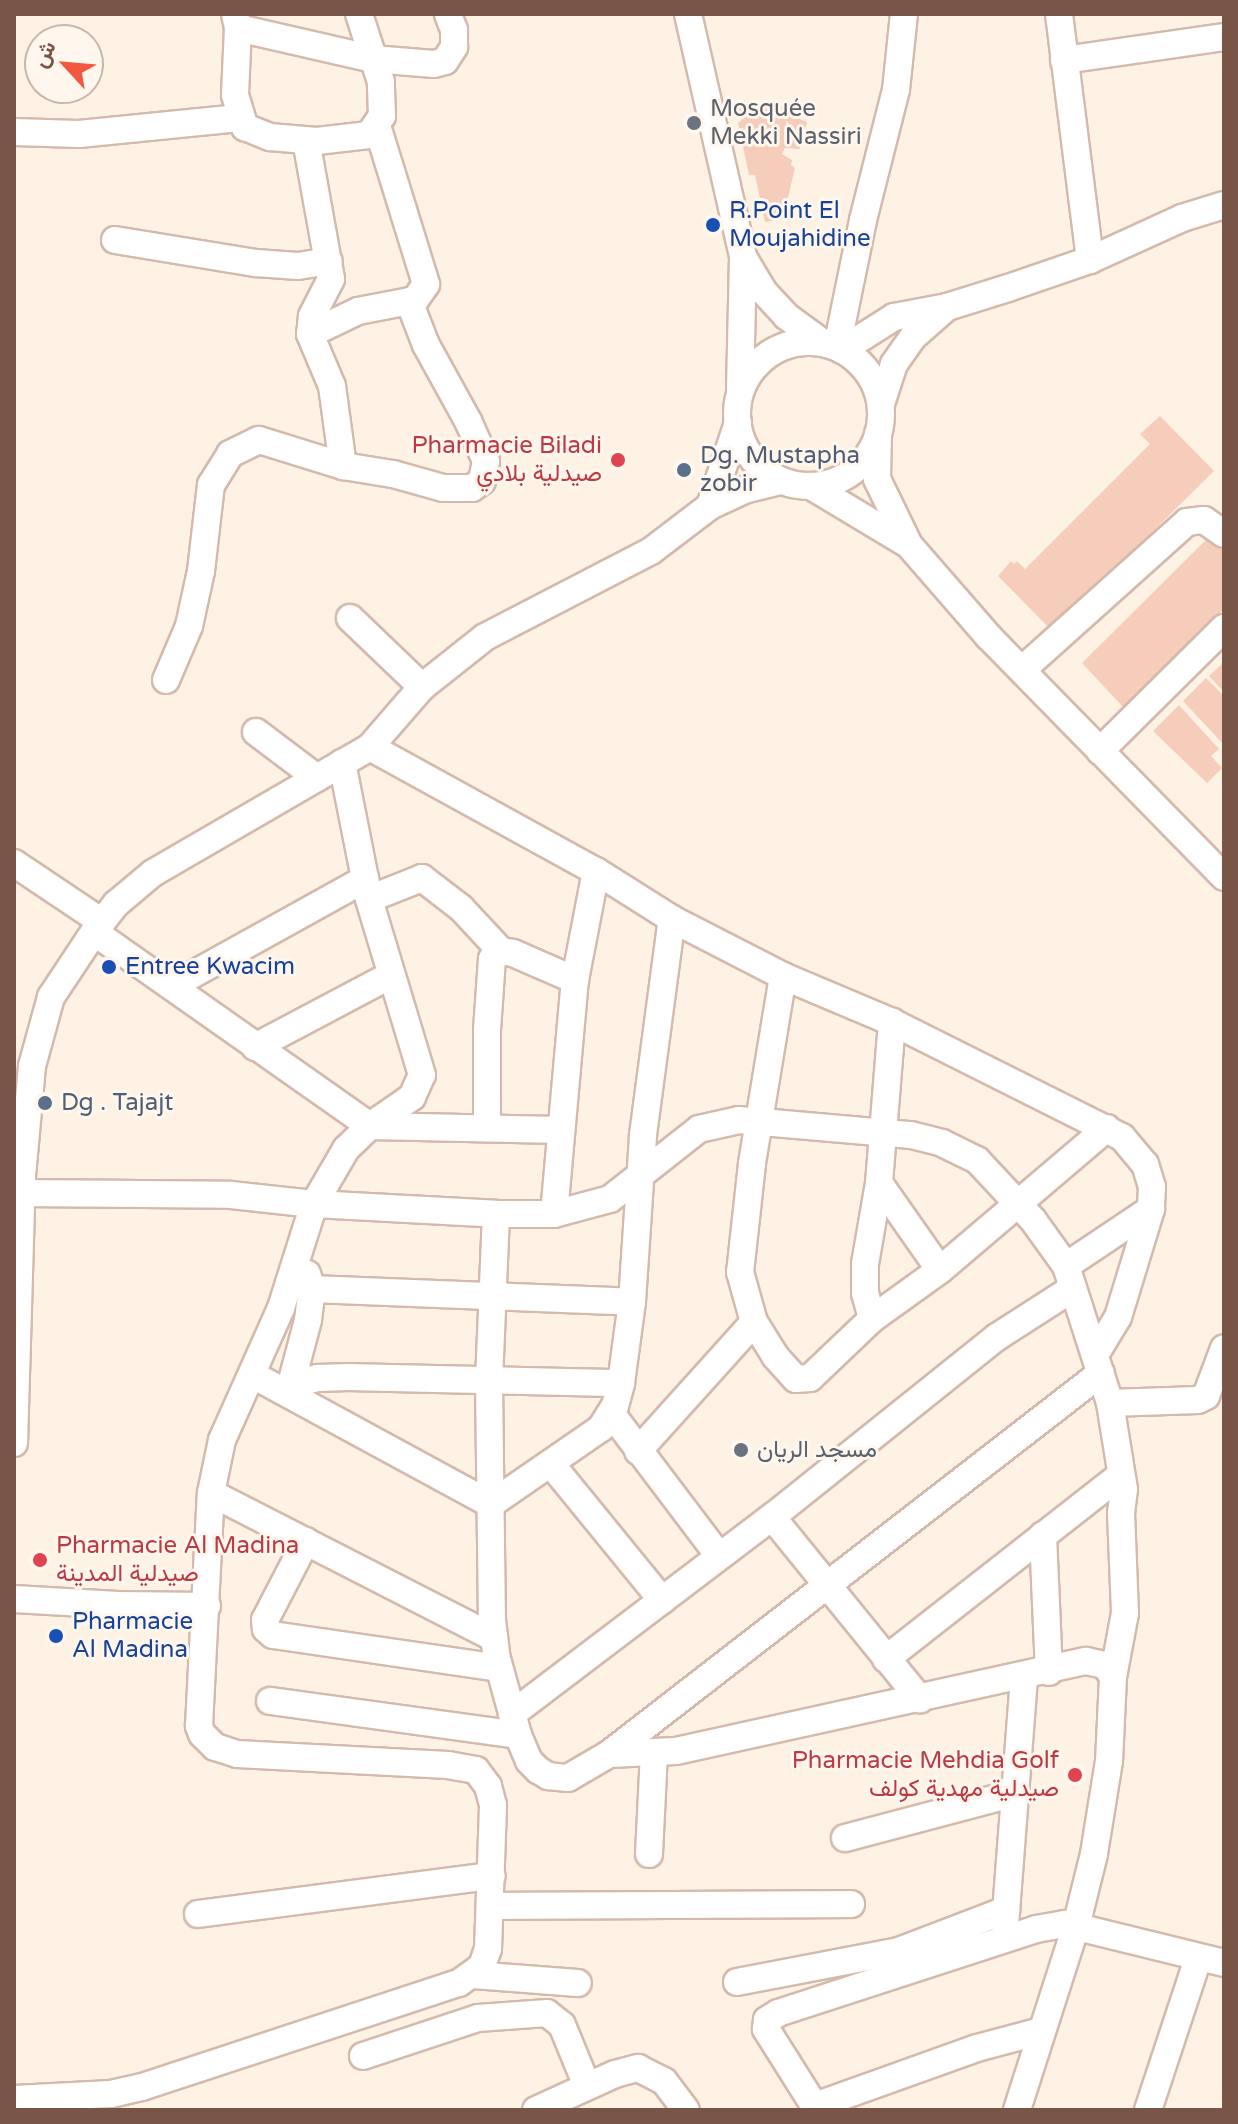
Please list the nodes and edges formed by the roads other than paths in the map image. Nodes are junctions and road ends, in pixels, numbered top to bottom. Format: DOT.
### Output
graph roads {
  1 [pos="359,14"];
  2 [pos="448,14"];
  3 [pos="688,14"];
  4 [pos="904,14"];
  5 [pos="1059,14"];
  6 [pos="236,21"];
  7 [pos="1224,37"];
  8 [pos="373,59"];
  9 [pos="1064,60"];
  10 [pos="239,118"];
  11 [pos="377,126"];
  12 [pos="14,132"];
  13 [pos="306,140"];
  14 [pos="1224,205"];
  15 [pos="115,240"];
  16 [pos="743,257"];
  17 [pos="1090,260"];
  18 [pos="329,261"];
  19 [pos="409,301"];
  20 [pos="947,307"];
  21 [pos="310,334"];
  22 [pos="834,346"];
  23 [pos="740,393"];
  24 [pos="881,404"];
  25 [pos="738,423"];
  26 [pos="878,434"];
  27 [pos="343,466"];
  28 [pos="781,481"];
  29 [pos="811,486"];
  30 [pos="710,506"];
  31 [pos="1224,534"];
  32 [pos="909,545"];
  33 [pos="350,618"];
  34 [pos="1224,628"];
  35 [pos="1023,669"];
  36 [pos="166,680"];
  37 [pos="422,687"];
  38 [pos="256,732"];
  39 [pos="370,747"];
  40 [pos="1100,751"];
  41 [pos="342,763"];
  42 [pos="317,778"];
  43 [pos="14,863"];
  44 [pos="596,871"];
  45 [pos="1224,877"];
  46 [pos="367,889"];
  47 [pos="672,919"];
  48 [pos="98,927"];
  49 [pos="501,951"];
  50 [pos="391,975"];
  51 [pos="783,976"];
  52 [pos="575,980"];
  53 [pos="172,986"];
  54 [pos="892,1022"];
  55 [pos="255,1047"];
  56 [pos="762,1121"];
  57 [pos="370,1126"];
  58 [pos="487,1128"];
  59 [pos="1107,1128"];
  60 [pos="559,1130"];
  61 [pos="883,1132"];
  62 [pos="641,1174"];
  63 [pos="19,1182"];
  64 [pos="879,1183"];
  65 [pos="314,1204"];
  66 [pos="1018,1205"];
  67 [pos="1151,1209"];
  68 [pos="496,1214"];
  69 [pos="554,1214"];
  70 [pos="295,1263"];
  71 [pos="940,1270"];
  72 [pos="1070,1277"];
  73 [pos="312,1289"];
  74 [pos="491,1299"];
  75 [pos="632,1302"];
  76 [pos="872,1319"];
  77 [pos="754,1322"];
  78 [pos="1224,1348"];
  79 [pos="1098,1364"];
  80 [pos="253,1375"];
  81 [pos="489,1380"];
  82 [pos="621,1383"];
  83 [pos="286,1386"];
  84 [pos="1110,1403"];
  85 [pos="611,1413"];
  86 [pos="14,1443"];
  87 [pos="638,1451"];
  88 [pos="551,1464"];
  89 [pos="1121,1475"];
  90 [pos="211,1493"];
  91 [pos="491,1504"];
  92 [pos="772,1517"];
  93 [pos="1043,1535"];
  94 [pos="306,1541"];
  95 [pos="719,1556"];
  96 [pos="825,1585"];
  97 [pos="14,1599"];
  98 [pos="662,1600"];
  99 [pos="207,1606"];
  100 [pos="494,1638"];
  101 [pos="886,1659"];
  102 [pos="499,1668"];
  103 [pos="1036,1674"];
  104 [pos="1113,1677"];
  105 [pos="920,1699"];
  106 [pos="270,1701"];
  107 [pos="515,1725"];
  108 [pos="654,1753"];
  109 [pos="609,1754"];
  110 [pos="1015,1793"];
  111 [pos="845,1838"];
  112 [pos="649,1854"];
  113 [pos="492,1876"];
  114 [pos="851,1904"];
  115 [pos="490,1906"];
  116 [pos="1006,1910"];
  117 [pos="198,1914"];
  118 [pos="1076,1926"];
  119 [pos="1003,1940"];
  120 [pos="1211,1961"];
  121 [pos="473,1975"];
  122 [pos="737,1982"];
  123 [pos="578,1983"];
  124 [pos="1041,2031"];
  125 [pos="363,2056"];
  126 [pos="587,2086"];
  127 [pos="14,2099"];
  128 [pos="816,2108"];
  129 [pos="538,2110"];
  130 [pos="686,2110"];
  131 [pos="1017,2110"];
  132 [pos="1148,2110"];
  1 -- 8 [label="street"];
  2 -- 8 [label="street"];
  3 -- 16 [label="street"];
  4 -- 22 [label="street"];
  5 -- 9 [label="street"];
  6 -- 8 [label="street"];
  6 -- 10 [label="street"];
  7 -- 9 [label="street"];
  8 -- 11 [label="street"];
  9 -- 17 [label="street"];
  10 -- 12 [label="street"];
  10 -- 13 [label="street"];
  11 -- 13 [label="street"];
  11 -- 19 [label="street"];
  13 -- 18 [label="street"];
  14 -- 17 [label="street"];
  15 -- 18 [label="street"];
  16 -- 22 [label="street"];
  16 -- 23 [label="street"];
  17 -- 20 [label="street"];
  18 -- 21 [label="street"];
  19 -- 21 [label="street"];
  19 -- 27 [label="street"];
  20 -- 22 [label="street"];
  20 -- 24 [label="street"];
  21 -- 27 [label="street"];
  22 -- 23 [label="street"];
  22 -- 24 [label="street"];
  23 -- 25 [label="street"];
  24 -- 26 [label="street"];
  25 -- 28 [label="street"];
  25 -- 30 [label="street"];
  26 -- 29 [label="street"];
  26 -- 32 [label="street"];
  27 -- 36 [label="street"];
  28 -- 29 [label="street"];
  28 -- 30 [label="street"];
  29 -- 32 [label="street"];
  30 -- 37 [label="street"];
  31 -- 35 [label="street"];
  32 -- 35 [label="street"];
  33 -- 37 [label="street"];
  34 -- 40 [label="street"];
  35 -- 40 [label="street"];
  37 -- 39 [label="street"];
  38 -- 42 [label="street"];
  39 -- 41 [label="street"];
  39 -- 44 [label="street"];
  40 -- 45 [label="street"];
  41 -- 42 [label="street"];
  41 -- 46 [label="street"];
  42 -- 48 [label="street"];
  43 -- 48 [label="street"];
  44 -- 47 [label="street"];
  44 -- 52 [label="street"];
  46 -- 49 [label="street"];
  46 -- 50 [label="street"];
  46 -- 53 [label="street"];
  47 -- 51 [label="street"];
  47 -- 62 [label="street"];
  48 -- 53 [label="street"];
  48 -- 63 [label="street"];
  49 -- 52 [label="street"];
  49 -- 58 [label="street"];
  50 -- 55 [label="street"];
  50 -- 57 [label="street"];
  51 -- 54 [label="street"];
  51 -- 56 [label="street"];
  52 -- 60 [label="street"];
  53 -- 55 [label="street"];
  54 -- 59 [label="street"];
  54 -- 61 [label="street"];
  55 -- 57 [label="street"];
  56 -- 61 [label="street"];
  56 -- 62 [label="street"];
  56 -- 77 [label="street"];
  57 -- 58 [label="street"];
  57 -- 65 [label="street"];
  58 -- 60 [label="street"];
  59 -- 66 [label="street"];
  59 -- 67 [label="street"];
  60 -- 69 [label="street"];
  61 -- 64 [label="street"];
  61 -- 66 [label="street"];
  62 -- 69 [label="street"];
  62 -- 75 [label="street"];
  63 -- 65 [label="street"];
  63 -- 86 [label="street"];
  64 -- 71 [label="street"];
  64 -- 76 [label="street"];
  65 -- 68 [label="street"];
  65 -- 70 [label="street"];
  66 -- 71 [label="street"];
  66 -- 72 [label="street"];
  67 -- 72 [label="street"];
  67 -- 79 [label="street"];
  68 -- 69 [label="street"];
  68 -- 74 [label="street"];
  70 -- 73 [label="street"];
  70 -- 80 [label="street"];
  71 -- 76 [label="street"];
  72 -- 79 [label="street"];
  72 -- 92 [label="street"];
  73 -- 74 [label="street"];
  73 -- 83 [label="street"];
  74 -- 75 [label="street"];
  74 -- 81 [label="street"];
  75 -- 82 [label="street"];
  76 -- 77 [label="street"];
  77 -- 87 [label="street"];
  78 -- 84 [label="street"];
  79 -- 84 [label="street"];
  79 -- 96 [label="street"];
  80 -- 83 [label="street"];
  80 -- 90 [label="street"];
  81 -- 82 [label="street"];
  81 -- 83 [label="street"];
  81 -- 91 [label="street"];
  82 -- 85 [label="street"];
  83 -- 91 [label="street"];
  84 -- 89 [label="street"];
  85 -- 87 [label="street"];
  85 -- 88 [label="street"];
  87 -- 95 [label="street"];
  88 -- 91 [label="street"];
  88 -- 98 [label="street"];
  89 -- 93 [label="street"];
  89 -- 104 [label="street"];
  90 -- 94 [label="street"];
  90 -- 99 [label="street"];
  91 -- 100 [label="street"];
  92 -- 95 [label="street"];
  92 -- 96 [label="street"];
  93 -- 101 [label="street"];
  93 -- 103 [label="street"];
  94 -- 100 [label="street"];
  94 -- 102 [label="street"];
  95 -- 98 [label="street"];
  96 -- 101 [label="street"];
  96 -- 109 [label="street"];
  97 -- 99 [label="street"];
  98 -- 107 [label="street"];
  99 -- 113 [label="street"];
  100 -- 102 [label="street"];
  101 -- 105 [label="street"];
  102 -- 107 [label="street"];
  103 -- 104 [label="street"];
  103 -- 105 [label="street"];
  103 -- 110 [label="street"];
  104 -- 118 [label="street"];
  105 -- 108 [label="street"];
  106 -- 107 [label="street"];
  107 -- 109 [label="street"];
  108 -- 109 [label="street"];
  108 -- 112 [label="street"];
  110 -- 111 [label="street"];
  110 -- 116 [label="street"];
  113 -- 115 [label="street"];
  113 -- 117 [label="street"];
  114 -- 115 [label="street"];
  115 -- 121 [label="street"];
  116 -- 119 [label="street"];
  116 -- 122 [label="street"];
  118 -- 119 [label="street"];
  118 -- 120 [label="street"];
  118 -- 124 [label="street"];
  119 -- 128 [label="street"];
  120 -- 132 [label="street"];
  121 -- 123 [label="street"];
  121 -- 127 [label="street"];
  124 -- 128 [label="street"];
  124 -- 131 [label="street"];
  125 -- 126 [label="street"];
  126 -- 129 [label="street"];
  126 -- 130 [label="street"];
}
